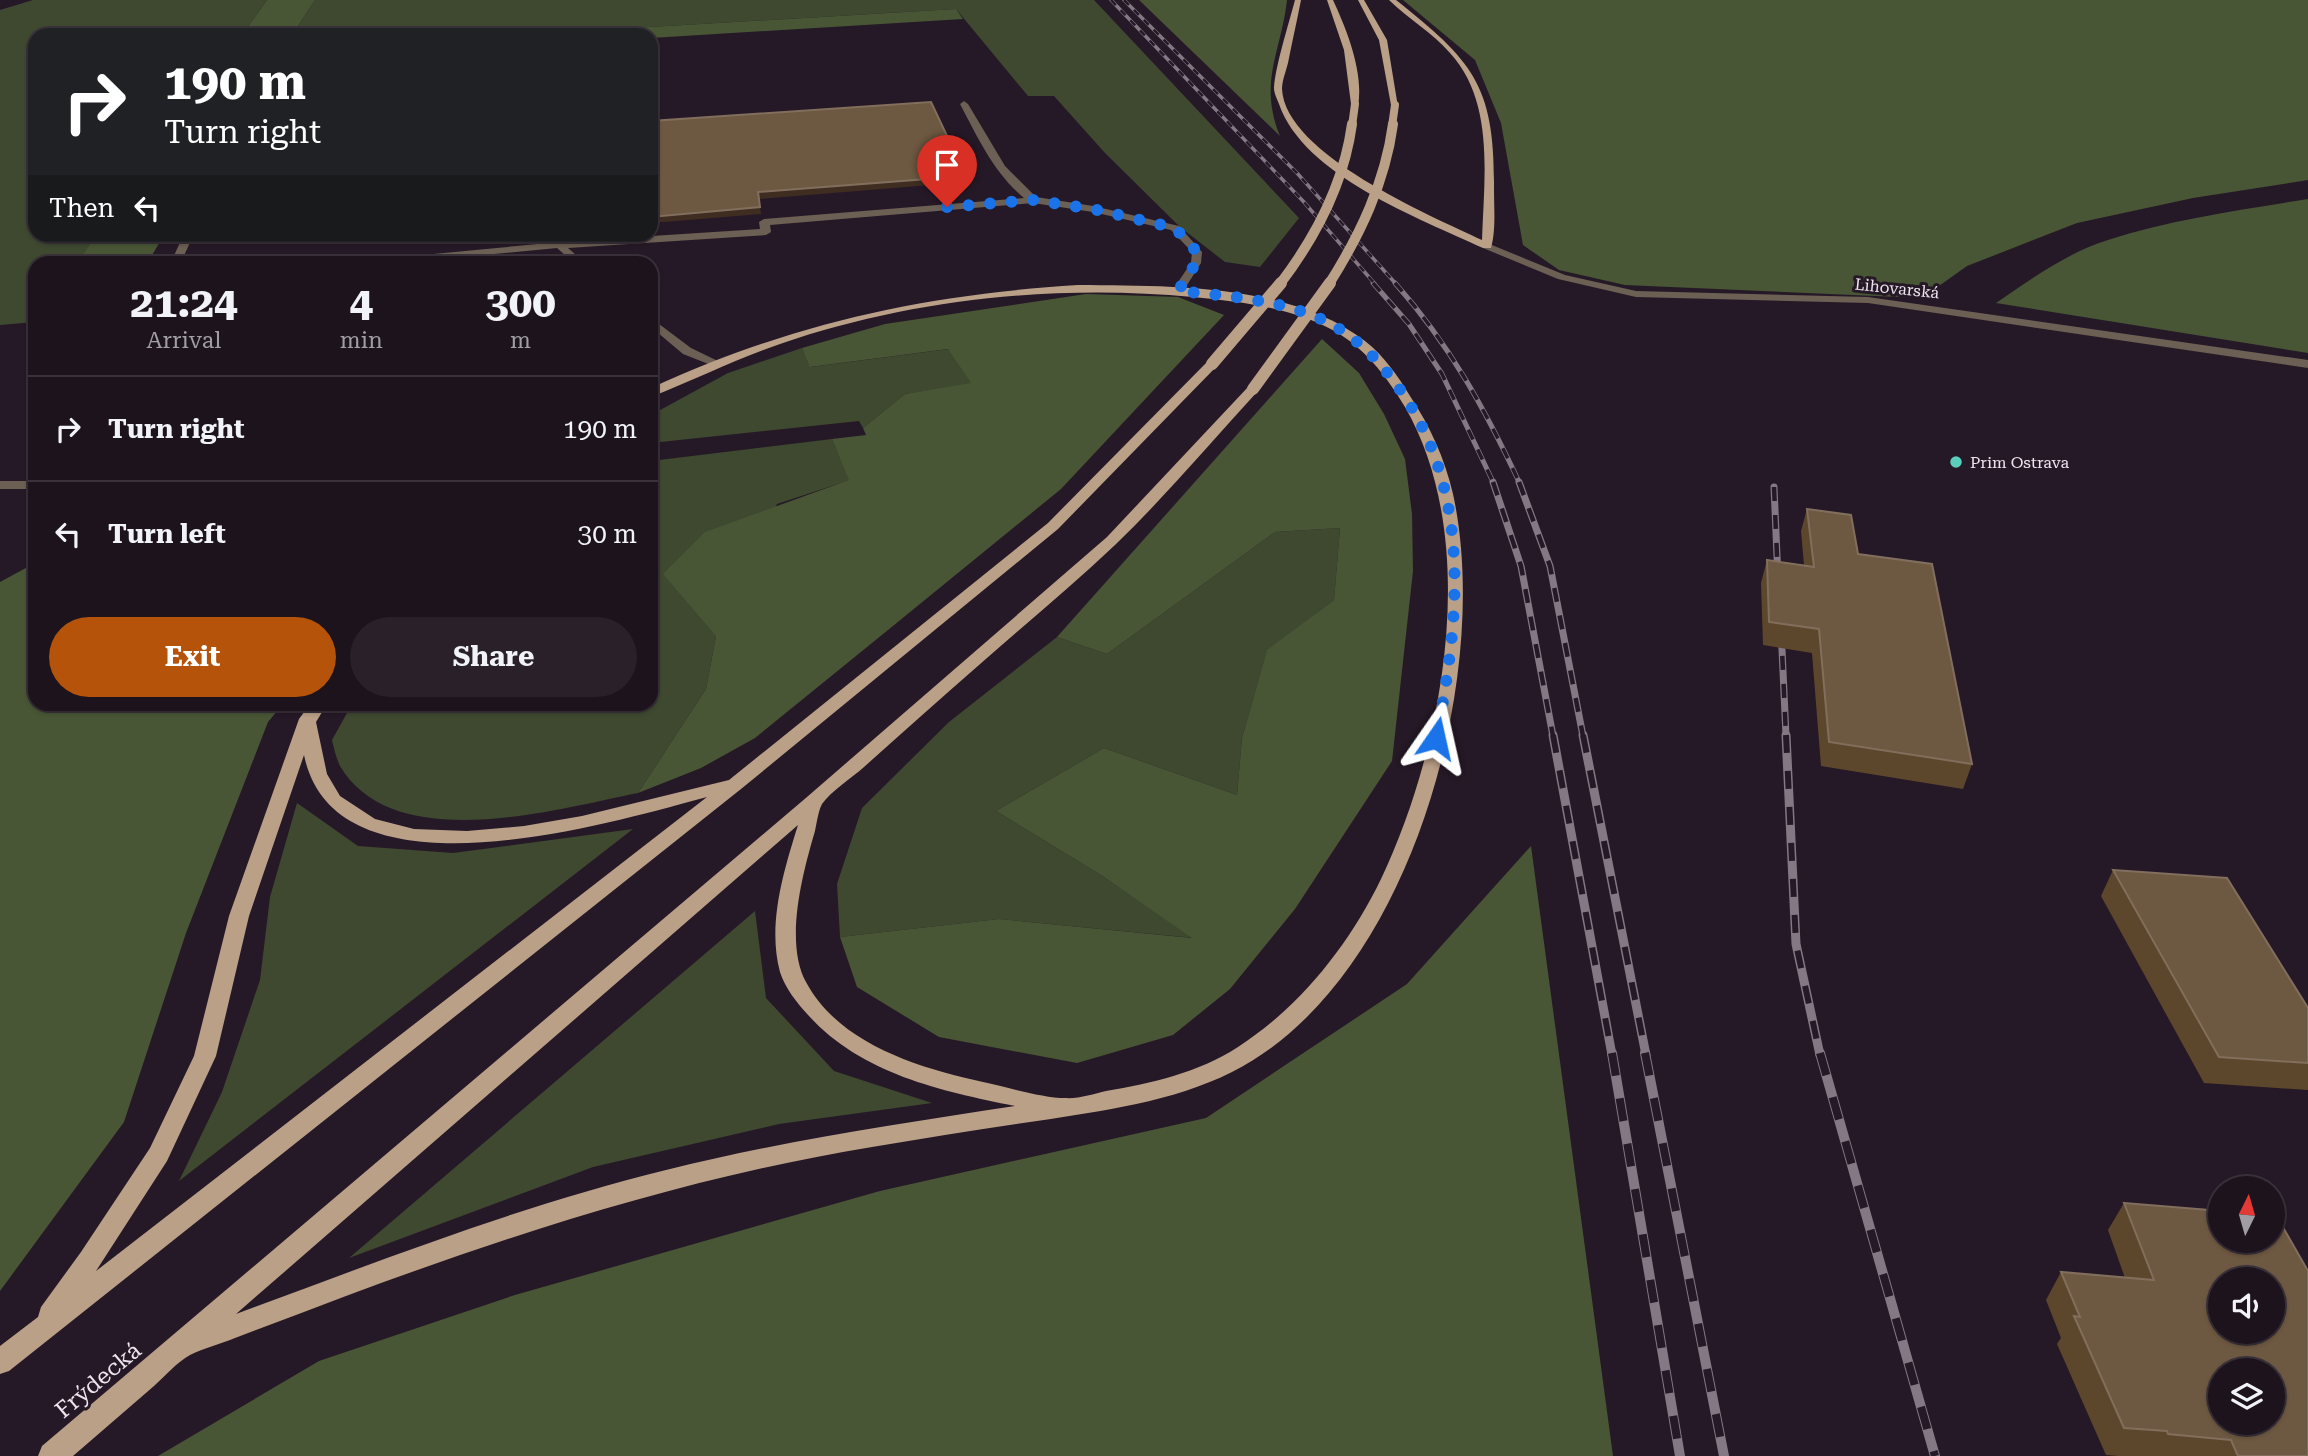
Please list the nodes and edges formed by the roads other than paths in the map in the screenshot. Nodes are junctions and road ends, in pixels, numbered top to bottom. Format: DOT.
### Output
graph roads {
  1 [pos="1298,0"];
  2 [pos="1330,0"];
  3 [pos="1362,0"];
  4 [pos="1392,0"];
  5 [pos="964,104"];
  6 [pos="1033,200"];
  7 [pos="658,239"];
  8 [pos="618,242"];
  9 [pos="559,246"];
  10 [pos="1488,246"];
  11 [pos="448,256"];
  12 [pos="572,256"];
  13 [pos="1178,291"];
  14 [pos="658,327"];
  15 [pos="716,363"];
  16 [pos="2308,363"];
  17 [pos="658,390"];
  18 [pos="0,485"];
  19 [pos="28,485"];
  20 [pos="313,711"];
  21 [pos="735,785"];
  22 [pos="814,801"];
  23 [pos="1065,1107"];
  24 [pos="37,1332"];
  25 [pos="180,1347"];
  26 [pos="0,1362"];
  27 [pos="52,1456"];
  1 -- 10 [label="main road"];
  2 -- 21 [label="main road, bridge"];
  3 -- 22 [label="main road, Frýdecká, bridge"];
  4 -- 10 [label="main road"];
  5 -- 6 [label="street"];
  6 -- 7 [label="street"];
  6 -- 13 [label="street"];
  8 -- 9 [label="street"];
  9 -- 11 [label="street"];
  9 -- 12 [label="street"];
  10 -- 16 [label="street, Lihovarská"];
  13 -- 15 [label="main road"];
  13 -- 23 [label="main road"];
  14 -- 15 [label="street"];
  15 -- 17 [label="main road"];
  18 -- 19 [label="street"];
  20 -- 21 [label="main road"];
  20 -- 24 [label="main road"];
  21 -- 24 [label="main road"];
  22 -- 23 [label="main road"];
  22 -- 25 [label="main road, Frýdecká"];
  23 -- 25 [label="main road"];
  24 -- 26 [label="main road"];
  25 -- 27 [label="main road, Frýdecká"];
}
